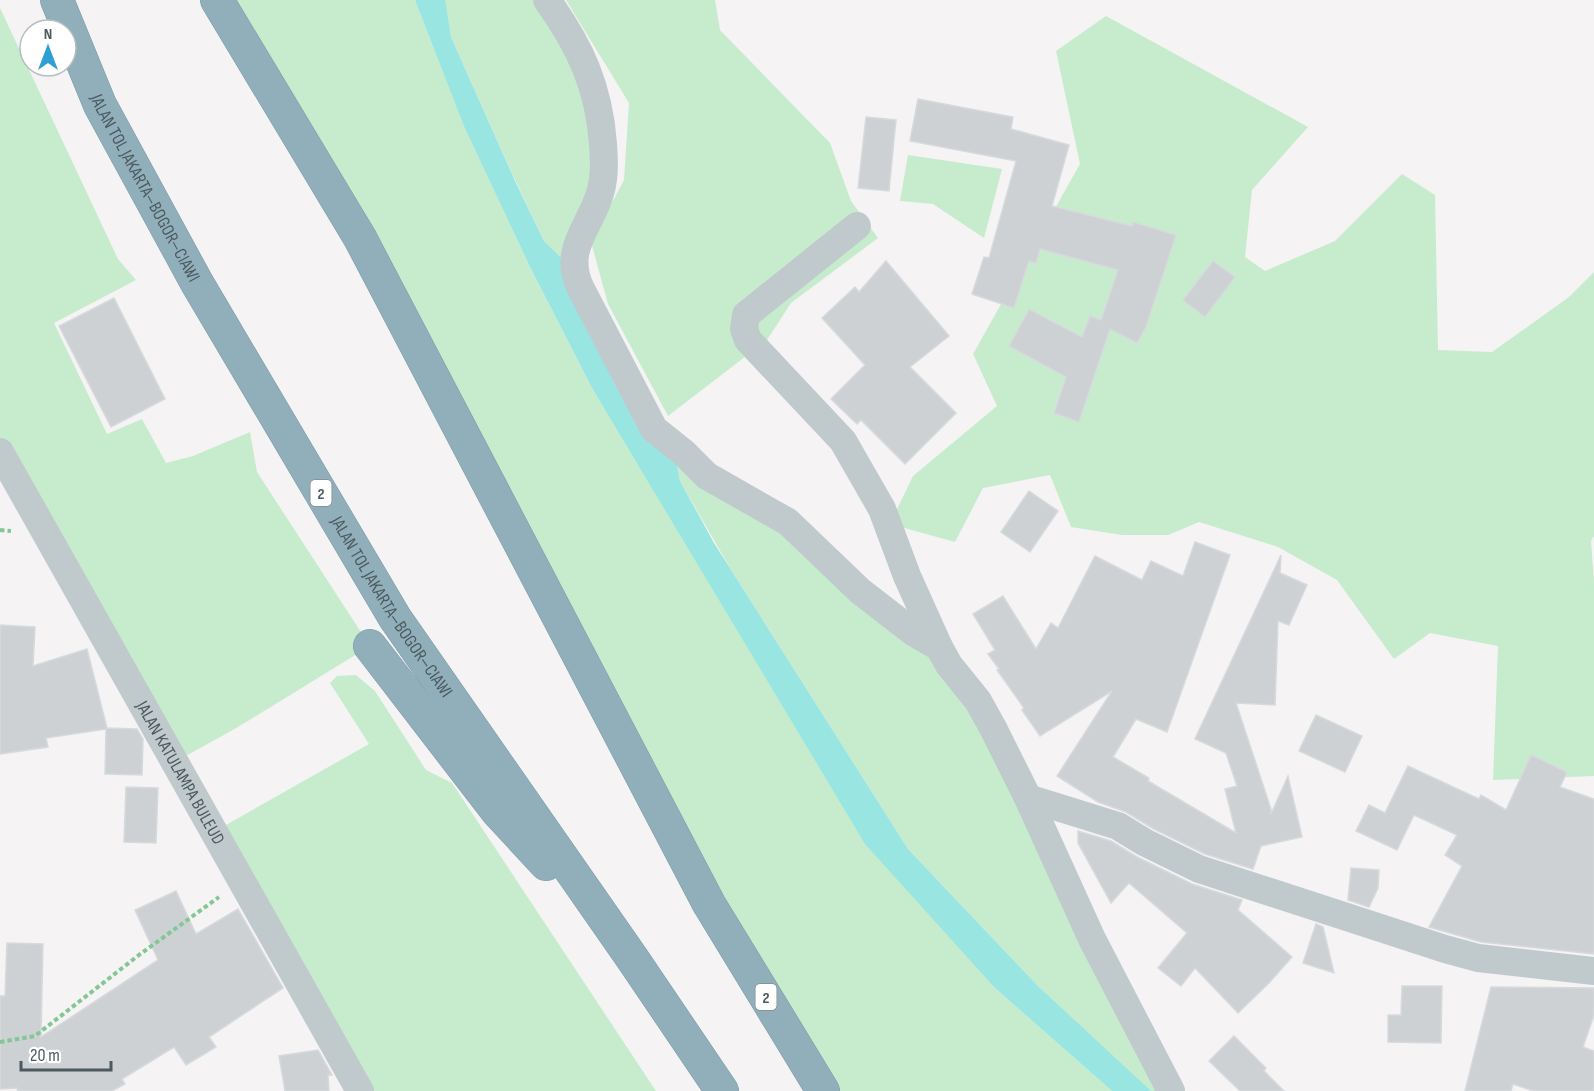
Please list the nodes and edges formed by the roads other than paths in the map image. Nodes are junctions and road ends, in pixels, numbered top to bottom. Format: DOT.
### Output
graph roads {
  1 [pos="57,0"];
  2 [pos="217,0"];
  3 [pos="547,0"];
  4 [pos="857,226"];
  5 [pos="0,452"];
  6 [pos="370,646"];
  7 [pos="939,648"];
  8 [pos="1028,798"];
  9 [pos="632,958"];
  10 [pos="1594,971"];
  11 [pos="360,1091"];
  12 [pos="722,1091"];
  13 [pos="823,1091"];
  14 [pos="1171,1091"];
  1 -- 9 [label="highway, JALAN TOL JAKARTA–BOGOR–CIAWI / 2"];
  2 -- 13 [label="highway, 2"];
  3 -- 7 [label="street"];
  4 -- 7 [label="street"];
  5 -- 11 [label="street, JALAN KATULAMPA BULEUD"];
  6 -- 9 [label="highway"];
  7 -- 8 [label="street"];
  8 -- 10 [label="street"];
  8 -- 14 [label="street"];
  9 -- 12 [label="highway, JALAN TOL JAKARTA–BOGOR–CIAWI / 2"];
}
